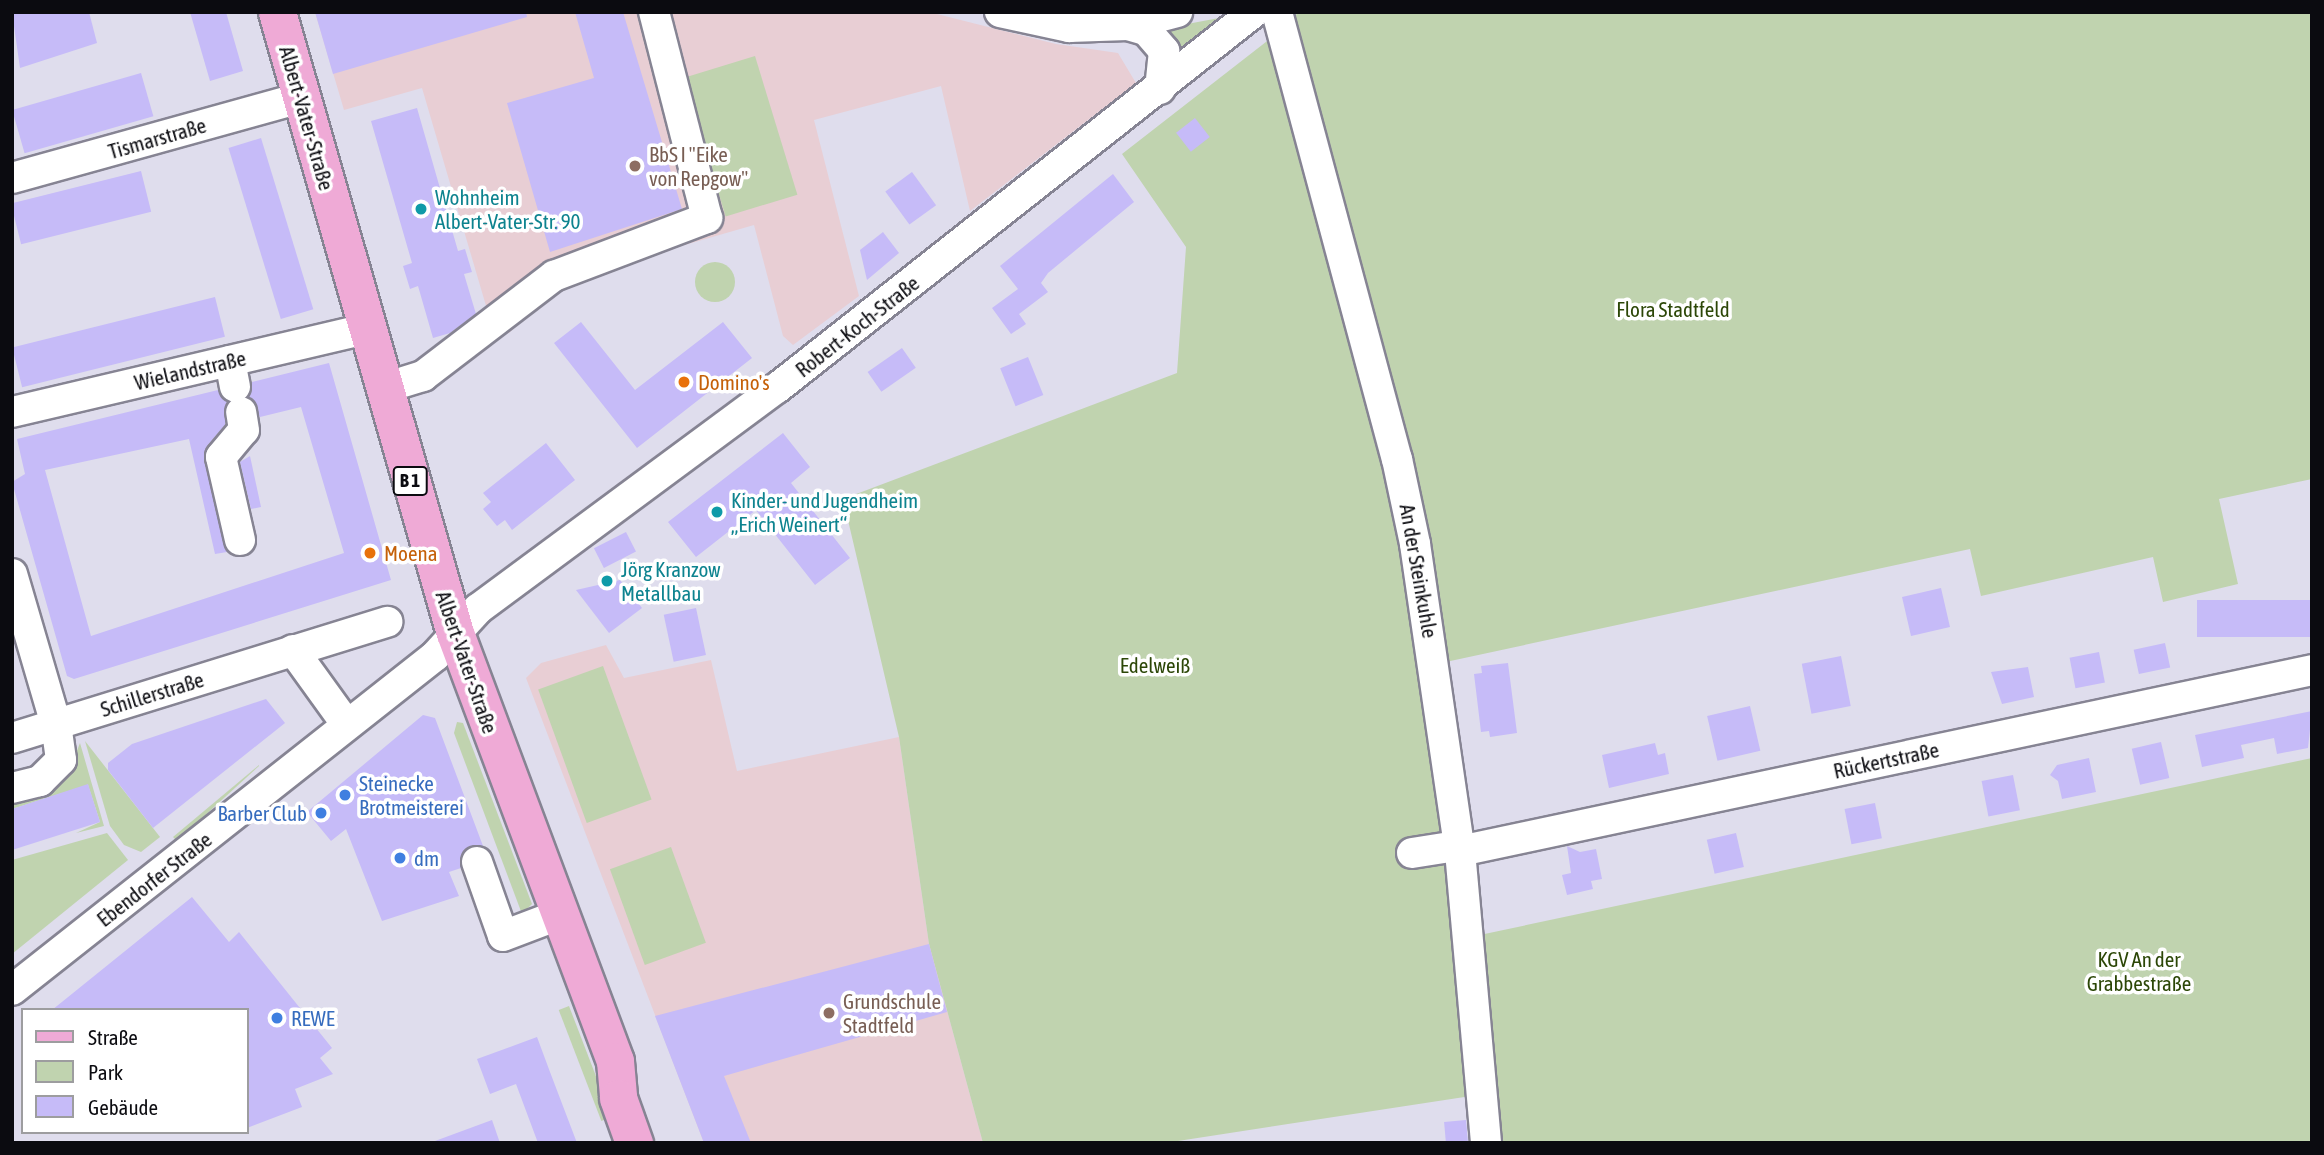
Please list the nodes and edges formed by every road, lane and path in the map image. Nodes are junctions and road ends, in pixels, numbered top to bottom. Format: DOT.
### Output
graph roads {
  1 [pos="277,12"];
  2 [pos="654,12"];
  3 [pos="1000,12"];
  4 [pos="1177,12"];
  5 [pos="1254,12"];
  6 [pos="1277,12"];
  7 [pos="1128,25"];
  8 [pos="1160,89"];
  9 [pos="301,98"];
  10 [pos="12,178"];
  11 [pos="367,329"];
  12 [pos="235,387"];
  13 [pos="384,388"];
  14 [pos="12,412"];
  15 [pos="240,540"];
  16 [pos="12,573"];
  17 [pos="387,622"];
  18 [pos="455,633"];
  19 [pos="293,650"];
  20 [pos="2312,670"];
  21 [pos="345,722"];
  22 [pos="56,724"];
  23 [pos="12,738"];
  24 [pos="12,789"];
  25 [pos="1460,851"];
  26 [pos="1412,853"];
  27 [pos="477,862"];
  28 [pos="561,914"];
  29 [pos="12,990"];
  30 [pos="615,1061"];
  31 [pos="634,1143"];
  32 [pos="657,1143"];
  33 [pos="1486,1143"];
  1 -- 9 [label="main road, Albert-Vater-Straße / B 1"];
  2 -- 13 [label="street"];
  3 -- 7 [label="street"];
  4 -- 7 [label="street"];
  5 -- 8 [label="street, Robert-Koch-Straße"];
  6 -- 25 [label="street, An der Steinkuhle"];
  7 -- 8 [label="street"];
  8 -- 18 [label="street, Robert-Koch-Straße"];
  9 -- 10 [label="street, Tismarstraße"];
  9 -- 11 [label="main road, Albert-Vater-Straße / B 1"];
  11 -- 12 [label="street, Wielandstraße"];
  11 -- 13 [label="main road, Albert-Vater-Straße / B 1"];
  12 -- 14 [label="street, Wielandstraße"];
  12 -- 15 [label="street"];
  13 -- 18 [label="main road, Albert-Vater-Straße / B 1"];
  16 -- 22 [label="street"];
  17 -- 19 [label="street, Schillerstraße"];
  18 -- 21 [label="street, Ebendorfer Straße"];
  18 -- 28 [label="main road, Albert-Vater-Straße / B 1"];
  19 -- 21 [label="street"];
  19 -- 22 [label="street, Schillerstraße"];
  20 -- 25 [label="street, Rückertstraße"];
  21 -- 29 [label="street, Ebendorfer Straße"];
  22 -- 23 [label="street, Schillerstraße"];
  22 -- 24 [label="street"];
  25 -- 26 [label="street, Rückertstraße"];
  25 -- 33 [label="street, An der Steinkuhle"];
  27 -- 28 [label="street"];
  28 -- 30 [label="main road, Albert-Vater-Straße / B 1"];
  30 -- 31 [label="main road, Albert-Vater-Straße / B 1"];
  30 -- 32 [label="main road, Albert-Vater-Straße / B 1"];
}
